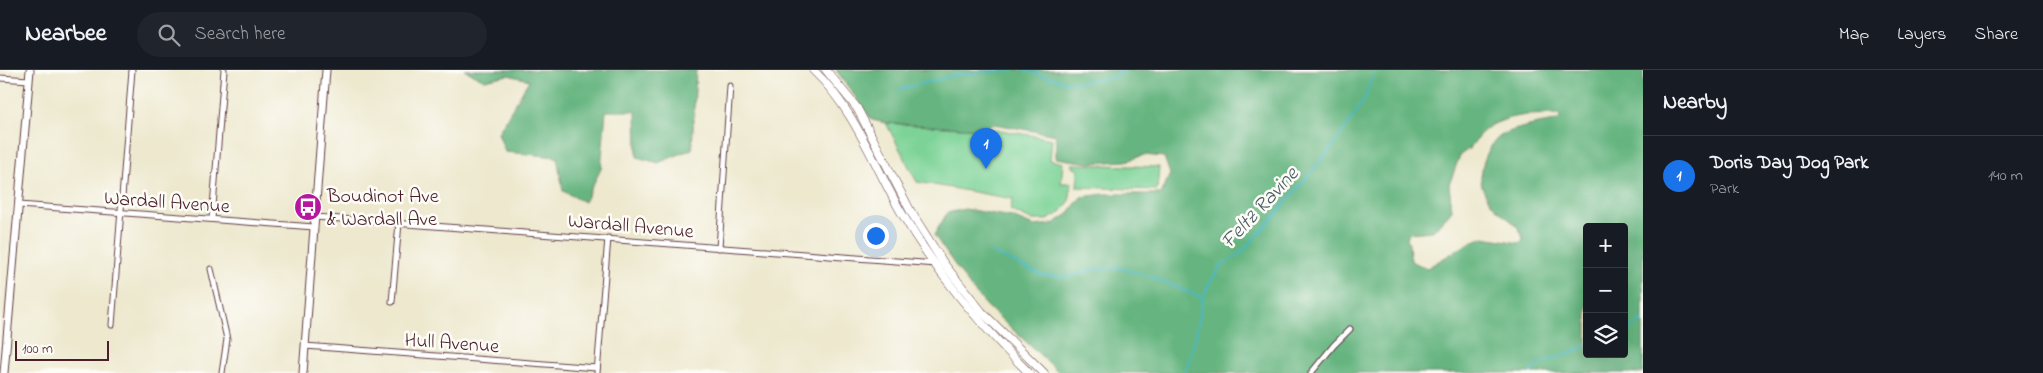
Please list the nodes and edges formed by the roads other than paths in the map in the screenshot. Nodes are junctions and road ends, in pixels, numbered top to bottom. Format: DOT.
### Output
graph roads {
  1 [pos="30,70"];
  2 [pos="132,70"];
  3 [pos="224,70"];
  4 [pos="326,70"];
  5 [pos="813,70"];
  6 [pos="826,70"];
  7 [pos="0,78"];
  8 [pos="29,80"];
  9 [pos="730,86"];
  10 [pos="19,205"];
  11 [pos="120,213"];
  12 [pos="315,217"];
  13 [pos="212,219"];
  14 [pos="398,223"];
  15 [pos="314,227"];
  16 [pos="608,238"];
  17 [pos="719,248"];
  18 [pos="933,264"];
  19 [pos="944,264"];
  20 [pos="211,269"];
  21 [pos="392,302"];
  22 [pos="112,325"];
  23 [pos="1350,329"];
  24 [pos="305,346"];
  25 [pos="597,371"];
  26 [pos="4,373"];
  27 [pos="222,373"];
  28 [pos="303,373"];
  29 [pos="1029,373"];
  30 [pos="1044,373"];
  31 [pos="1311,373"];
  1 -- 8 [label="street"];
  2 -- 11 [label="street"];
  3 -- 13 [label="street"];
  4 -- 12 [label="street"];
  5 -- 18 [label="main road"];
  6 -- 19 [label="main road"];
  7 -- 8 [label="street"];
  8 -- 10 [label="street"];
  9 -- 17 [label="street"];
  10 -- 11 [label="street, Wardall Avenue"];
  10 -- 26 [label="street"];
  11 -- 13 [label="street, Wardall Avenue"];
  11 -- 22 [label="street"];
  12 -- 14 [label="street, Wardall Avenue"];
  12 -- 15 [label="street"];
  13 -- 15 [label="street, Wardall Avenue"];
  14 -- 16 [label="street, Wardall Avenue"];
  14 -- 21 [label="street"];
  15 -- 24 [label="street"];
  16 -- 17 [label="street, Wardall Avenue"];
  16 -- 25 [label="street"];
  17 -- 18 [label="street, Wardall Avenue"];
  18 -- 19 [label="street, Wardall Avenue"];
  18 -- 29 [label="main road"];
  19 -- 30 [label="main road"];
  20 -- 27 [label="street"];
  23 -- 31 [label="street"];
  24 -- 25 [label="street, Hull Avenue"];
  24 -- 28 [label="street"];
}
